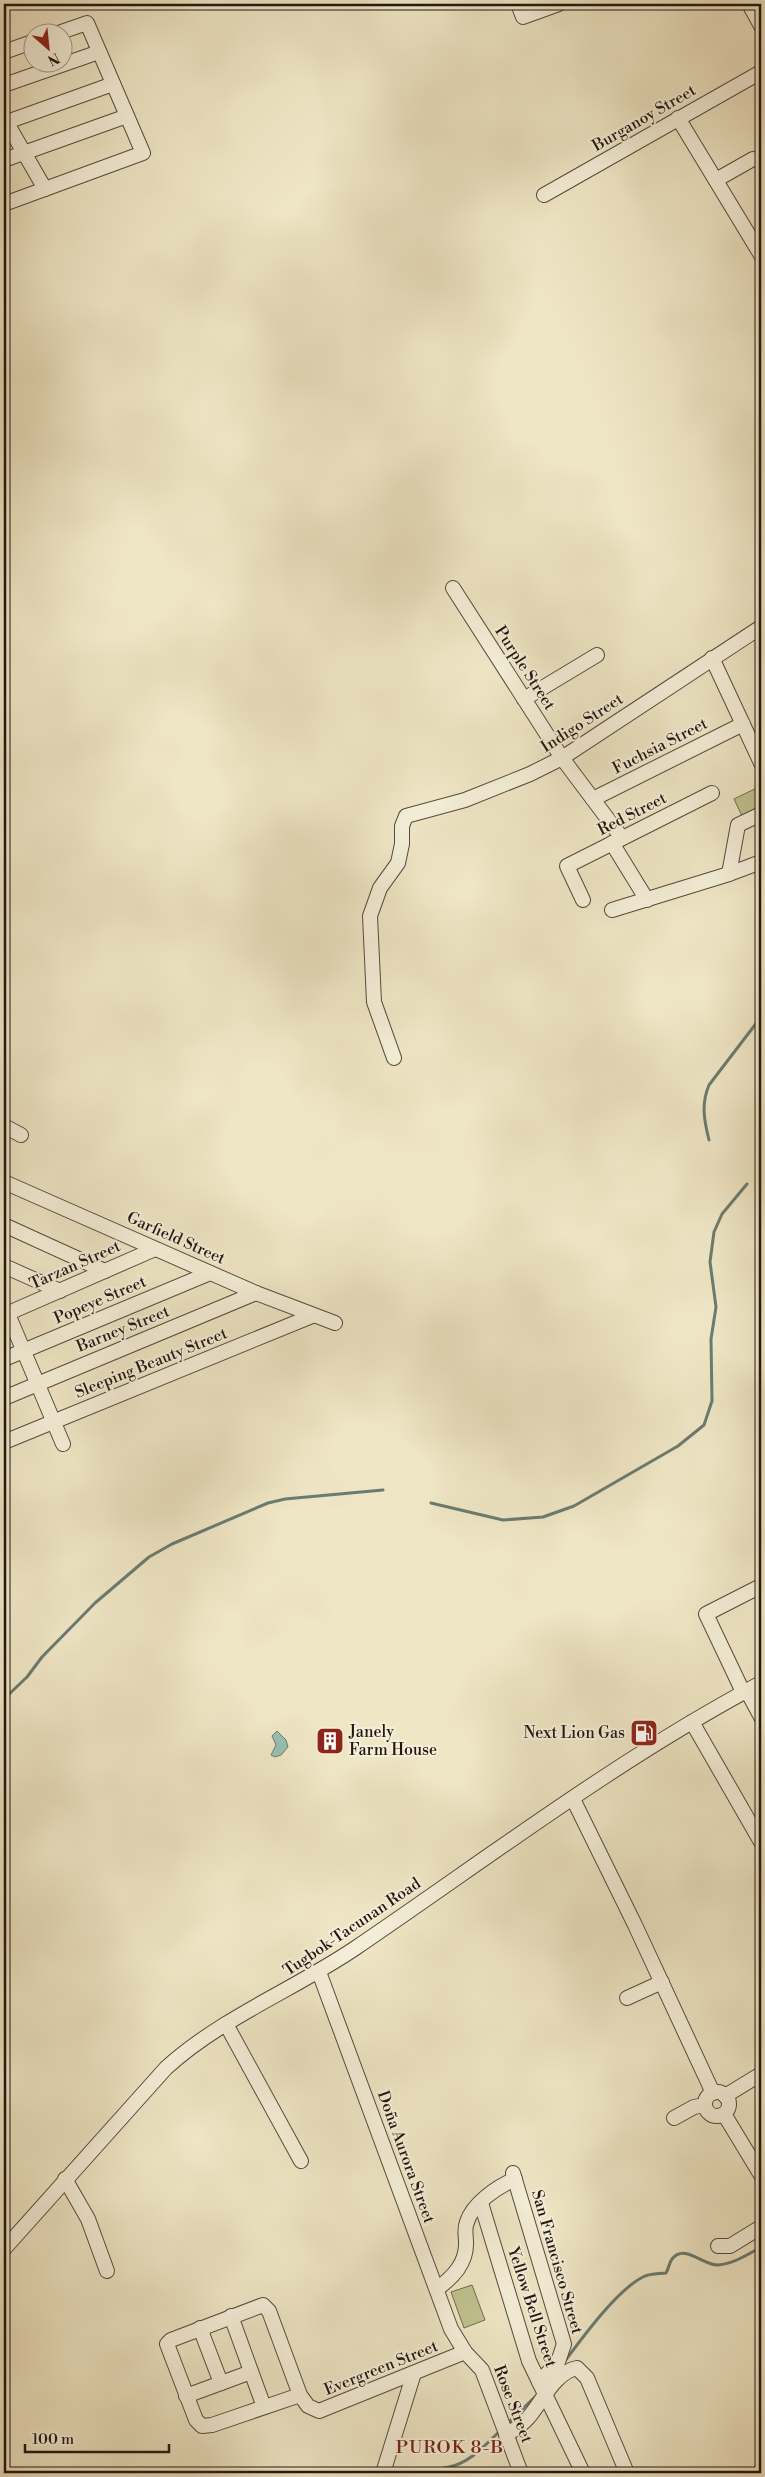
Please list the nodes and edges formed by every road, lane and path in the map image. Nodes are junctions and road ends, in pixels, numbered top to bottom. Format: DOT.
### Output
graph roads {
  1 [pos="518,4"];
  2 [pos="559,4"];
  3 [pos="749,4"];
  4 [pos="761,26"];
  5 [pos="72,29"];
  6 [pos="22,46"];
  7 [pos="4,52"];
  8 [pos="99,52"];
  9 [pos="761,72"];
  10 [pos="113,84"];
  11 [pos="4,85"];
  12 [pos="127,116"];
  13 [pos="678,118"];
  14 [pos="5,121"];
  15 [pos="24,153"];
  16 [pos="753,159"];
  17 [pos="4,160"];
  18 [pos="716,180"];
  19 [pos="45,189"];
  20 [pos="544,195"];
  21 [pos="4,204"];
  22 [pos="761,255"];
  23 [pos="453,588"];
  24 [pos="761,627"];
  25 [pos="597,655"];
  26 [pos="712,658"];
  27 [pos="524,699"];
  28 [pos="743,724"];
  29 [pos="562,758"];
  30 [pos="761,763"];
  31 [pos="712,793"];
  32 [pos="593,800"];
  33 [pos="761,814"];
  34 [pos="617,841"];
  35 [pos="761,862"];
  36 [pos="729,874"];
  37 [pos="584,900"];
  38 [pos="647,900"];
  39 [pos="612,910"];
  40 [pos="394,1058"];
  41 [pos="4,1126"];
  42 [pos="21,1135"];
  43 [pos="4,1182"];
  44 [pos="4,1225"];
  45 [pos="156,1248"];
  46 [pos="4,1266"];
  47 [pos="105,1271"];
  48 [pos="210,1273"];
  49 [pos="60,1291"];
  50 [pos="256,1293"];
  51 [pos="5,1313"];
  52 [pos="312,1316"];
  53 [pos="335,1323"];
  54 [pos="24,1350"];
  55 [pos="4,1359"];
  56 [pos="38,1384"];
  57 [pos="4,1398"];
  58 [pos="54,1422"];
  59 [pos="4,1442"];
  60 [pos="63,1444"];
  61 [pos="761,1586"];
  62 [pos="761,1683"];
  63 [pos="745,1691"];
  64 [pos="761,1717"];
  65 [pos="692,1722"];
  66 [pos="576,1798"];
  67 [pos="761,1842"];
  68 [pos="319,1972"];
  69 [pos="662,1982"];
  70 [pos="627,1998"];
  71 [pos="226,2024"];
  72 [pos="761,2074"];
  73 [pos="714,2098"];
  74 [pos="724,2114"];
  75 [pos="674,2118"];
  76 [pos="301,2161"];
  77 [pos="761,2175"];
  78 [pos="65,2179"];
  79 [pos="481,2203"];
  80 [pos="761,2227"];
  81 [pos="718,2246"];
  82 [pos="4,2249"];
  83 [pos="107,2271"];
  84 [pos="437,2289"];
  85 [pos="231,2316"];
  86 [pos="200,2328"];
  87 [pos="465,2352"];
  88 [pos="251,2372"];
  89 [pos="414,2374"];
  90 [pos="539,2382"];
  91 [pos="221,2383"];
  92 [pos="300,2395"];
  93 [pos="546,2395"];
  94 [pos="186,2396"];
  95 [pos="264,2407"];
  96 [pos="506,2435"];
  97 [pos="383,2473"];
  98 [pos="520,2473"];
  99 [pos="583,2473"];
  100 [pos="627,2473"];
  1 -- 2 [label="street"];
  3 -- 4 [label="street"];
  5 -- 8 [label="street"];
  6 -- 7 [label="street"];
  8 -- 10 [label="street"];
  8 -- 11 [label="street"];
  9 -- 13 [label="street, Burganoy Street"];
  10 -- 12 [label="street"];
  10 -- 14 [label="street"];
  12 -- 15 [label="street"];
  12 -- 19 [label="street"];
  13 -- 18 [label="street"];
  13 -- 20 [label="street, Burganoy Street"];
  14 -- 15 [label="street"];
  15 -- 17 [label="street"];
  15 -- 19 [label="street"];
  16 -- 18 [label="street"];
  18 -- 22 [label="street"];
  19 -- 21 [label="street"];
  23 -- 27 [label="street, Purple Street"];
  24 -- 26 [label="street, Indigo Street"];
  25 -- 27 [label="street"];
  26 -- 28 [label="street"];
  26 -- 29 [label="street, Indigo Street"];
  27 -- 29 [label="street, Purple Street"];
  28 -- 30 [label="street"];
  28 -- 32 [label="street, Fuchsia Street"];
  29 -- 32 [label="street, Purple Street"];
  29 -- 40 [label="street, Indigo Street"];
  31 -- 34 [label="street, Red Street"];
  32 -- 34 [label="street, Purple Street"];
  33 -- 36 [label="street"];
  34 -- 37 [label="street, Red Street"];
  34 -- 38 [label="street, Purple Street"];
  35 -- 36 [label="street"];
  36 -- 38 [label="street"];
  38 -- 39 [label="street"];
  41 -- 42 [label="street"];
  43 -- 45 [label="street, Garfield Street"];
  44 -- 47 [label="street"];
  45 -- 47 [label="street, Tarzan Street"];
  45 -- 48 [label="street, Garfield Street"];
  46 -- 49 [label="street"];
  47 -- 49 [label="street, Tarzan Street"];
  48 -- 50 [label="street, Garfield Street"];
  48 -- 54 [label="street, Popeye Street"];
  49 -- 51 [label="street, Tarzan Street"];
  50 -- 52 [label="street, Garfield Street"];
  50 -- 56 [label="street, Barney Street"];
  51 -- 54 [label="street"];
  52 -- 53 [label="street, Garfield Street"];
  52 -- 58 [label="street, Sleeping Beauty Street"];
  54 -- 55 [label="street, Popeye Street"];
  54 -- 56 [label="street"];
  56 -- 57 [label="street, Barney Street"];
  56 -- 58 [label="street"];
  58 -- 59 [label="street, Sleeping Beauty Street"];
  58 -- 60 [label="street"];
  61 -- 63 [label="street"];
  62 -- 63 [label="street, Tugbok-Tacunan Road"];
  63 -- 64 [label="street"];
  63 -- 65 [label="street, Tugbok-Tacunan Road"];
  65 -- 66 [label="street, Tugbok-Tacunan Road"];
  65 -- 67 [label="street"];
  66 -- 68 [label="street, Tugbok-Tacunan Road"];
  66 -- 69 [label="street"];
  68 -- 71 [label="street, Tugbok-Tacunan Road"];
  68 -- 84 [label="street, Doña Aurora Street"];
  69 -- 70 [label="street"];
  69 -- 73 [label="street"];
  71 -- 76 [label="street"];
  71 -- 78 [label="street, Tugbok-Tacunan Road"];
  72 -- 73 [label="street"];
  73 -- 74 [label="street"];
  73 -- 74 [label="street"];
  73 -- 75 [label="street"];
  74 -- 77 [label="street"];
  78 -- 82 [label="street, Tugbok-Tacunan Road"];
  78 -- 83 [label="street"];
  79 -- 84 [label="street"];
  79 -- 90 [label="street, Yellow Bell Street"];
  79 -- 90 [label="street, San Francisco Street"];
  80 -- 81 [label="street"];
  84 -- 87 [label="street, Doña Aurora Street"];
  85 -- 86 [label="street"];
  85 -- 88 [label="street"];
  85 -- 92 [label="street"];
  86 -- 91 [label="street"];
  86 -- 94 [label="street"];
  87 -- 89 [label="street, Evergreen Street"];
  87 -- 96 [label="street, Rose Street"];
  88 -- 91 [label="street"];
  88 -- 95 [label="street"];
  89 -- 92 [label="street, Evergreen Street"];
  89 -- 97 [label="street"];
  90 -- 93 [label="street, Yellow Bell Street"];
  91 -- 94 [label="street"];
  92 -- 95 [label="street"];
  93 -- 96 [label="street"];
  93 -- 99 [label="street, Yellow Bell Street"];
  93 -- 100 [label="street"];
  94 -- 95 [label="street"];
  96 -- 98 [label="street, Rose Street"];
}
